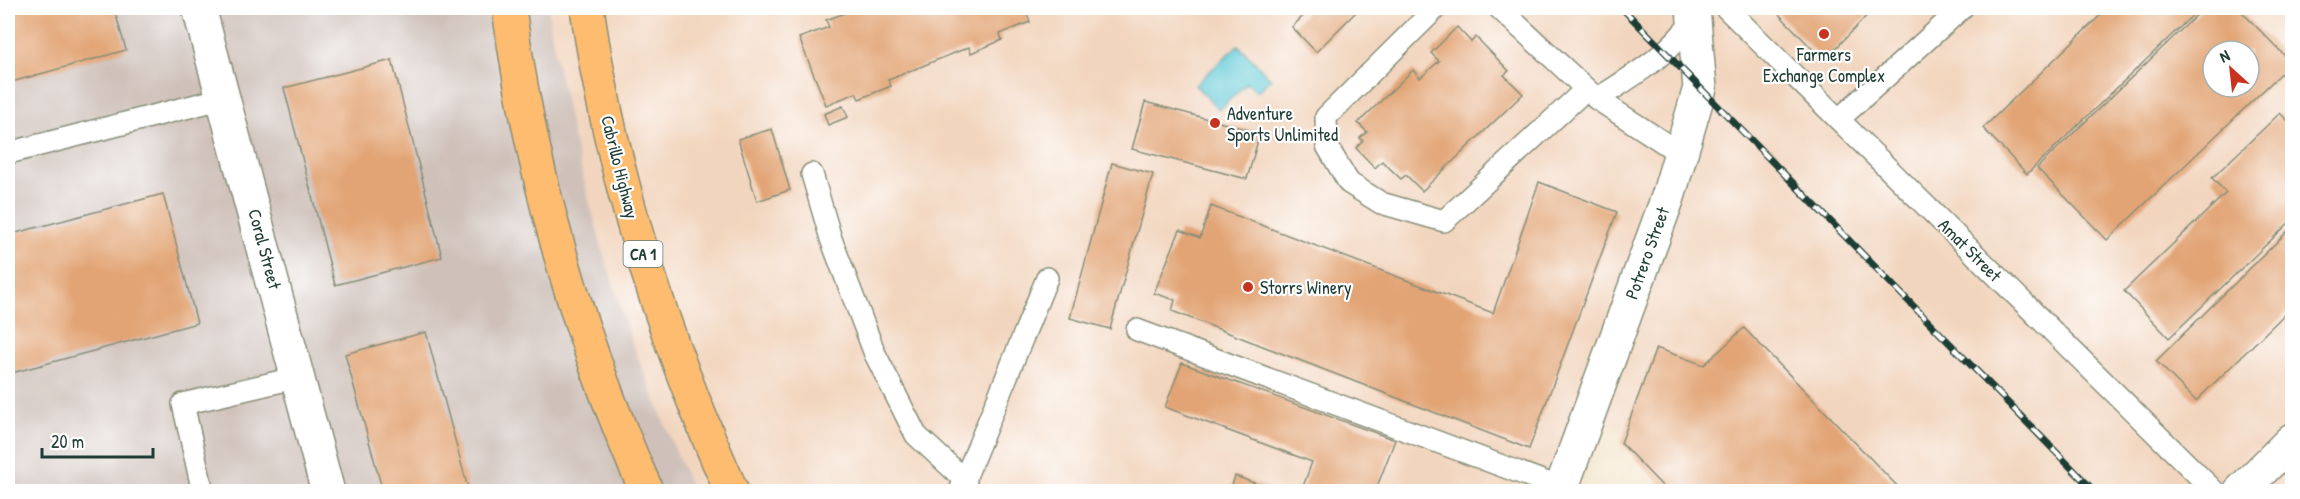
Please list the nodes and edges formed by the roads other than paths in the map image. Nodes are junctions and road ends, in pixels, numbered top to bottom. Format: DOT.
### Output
graph roads {
  1 [pos="199,8"];
  2 [pos="509,8"];
  3 [pos="587,8"];
  4 [pos="1436,8"];
  5 [pos="1499,8"];
  6 [pos="1726,8"];
  7 [pos="1962,8"];
  8 [pos="1693,13"];
  9 [pos="1592,94"];
  10 [pos="224,98"];
  11 [pos="1839,119"];
  12 [pos="8,153"];
  13 [pos="1681,154"];
  14 [pos="812,174"];
  15 [pos="1047,278"];
  16 [pos="1137,330"];
  17 [pos="299,376"];
  18 [pos="2292,440"];
  19 [pos="963,486"];
  20 [pos="1560,490"];
  21 [pos="203,492"];
  22 [pos="328,492"];
  23 [pos="647,492"];
  24 [pos="732,492"];
  25 [pos="2215,492"];
  26 [pos="2240,492"];
  1 -- 10 [label="street, Coral Street"];
  2 -- 23 [label="highway"];
  3 -- 24 [label="highway, Cabrillo Highway / CA 1"];
  4 -- 9 [label="lane"];
  5 -- 9 [label="lane"];
  6 -- 11 [label="lane, Amat Street"];
  7 -- 11 [label="lane"];
  8 -- 9 [label="lane"];
  8 -- 13 [label="street, Potrero Street"];
  9 -- 13 [label="lane"];
  10 -- 12 [label="lane"];
  10 -- 17 [label="street, Coral Street"];
  11 -- 25 [label="lane, Amat Street"];
  13 -- 20 [label="street, Potrero Street"];
  14 -- 19 [label="lane"];
  15 -- 19 [label="lane"];
  16 -- 20 [label="lane"];
  17 -- 21 [label="lane"];
  17 -- 22 [label="street, Coral Street"];
  18 -- 26 [label="street"];
}
